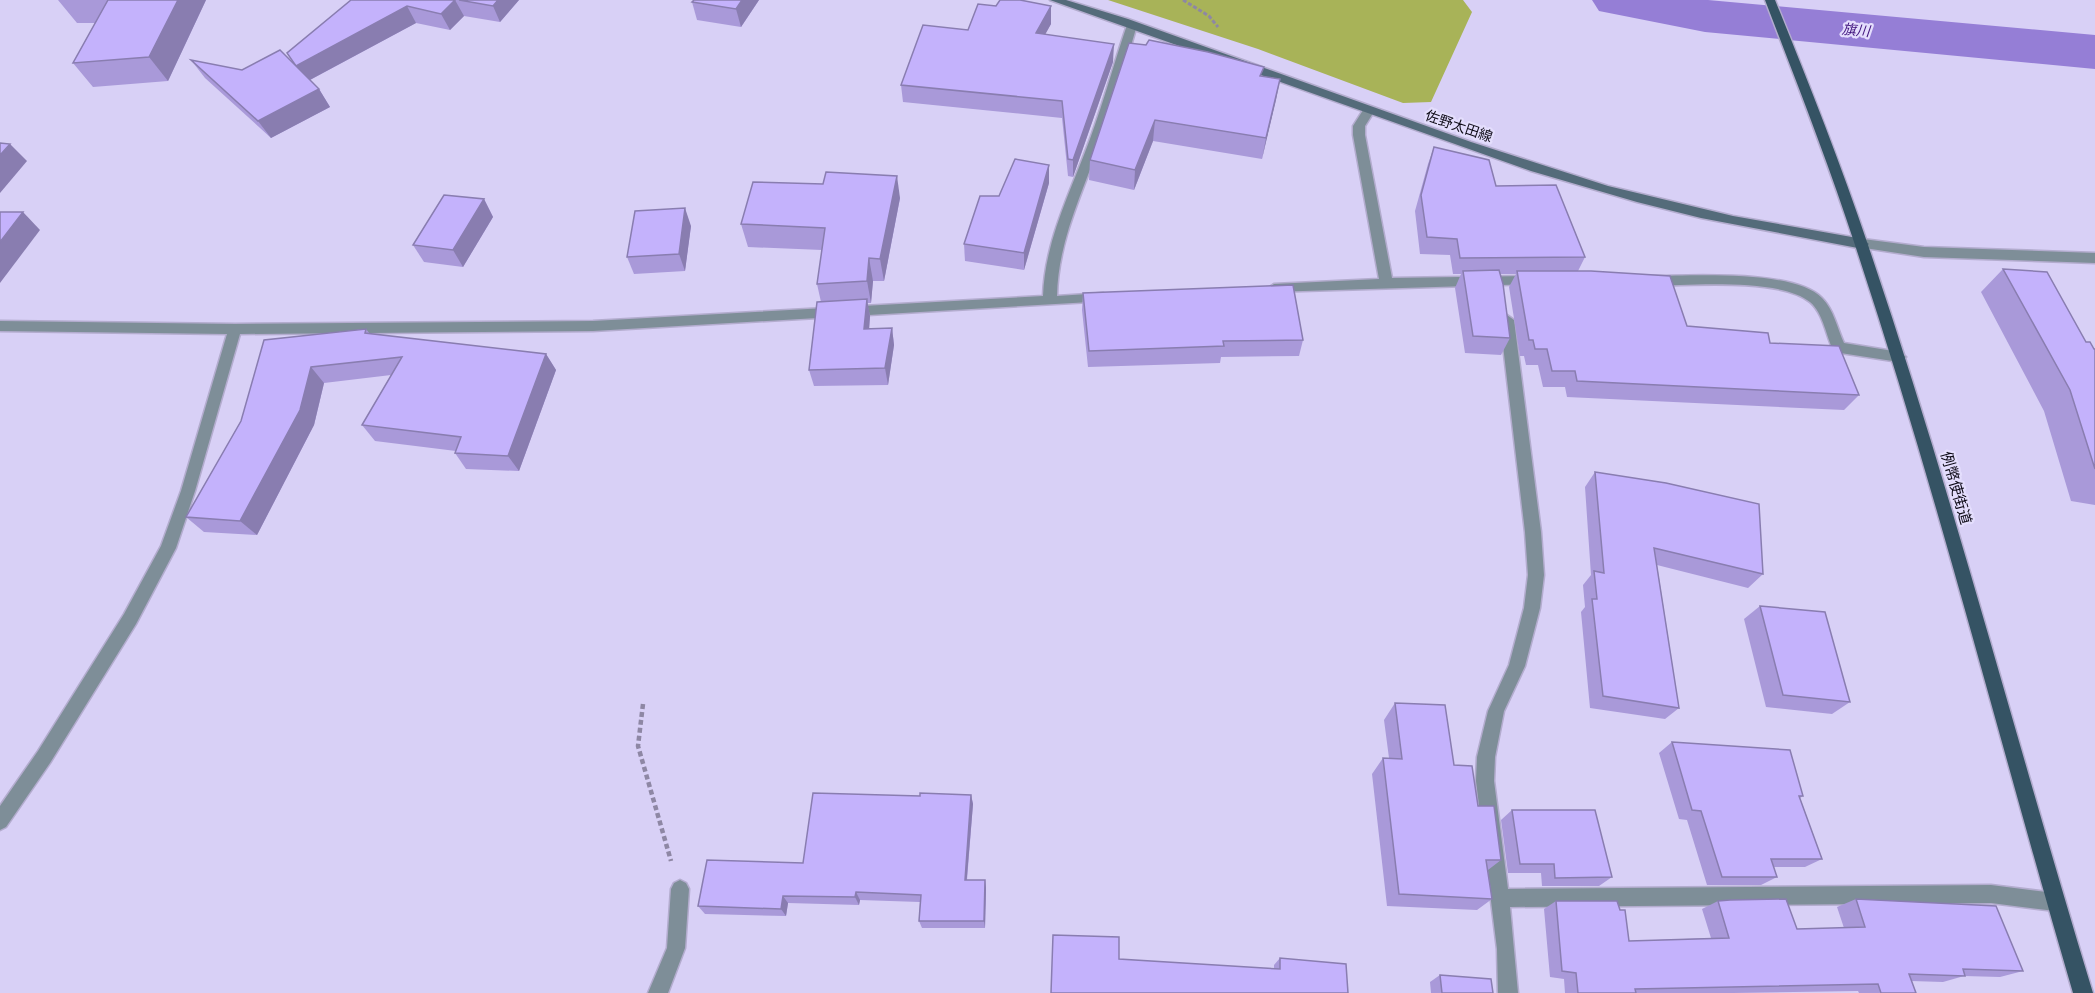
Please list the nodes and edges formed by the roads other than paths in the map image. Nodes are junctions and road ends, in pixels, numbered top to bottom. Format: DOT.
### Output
graph roads {
  1 [pos="1056,0"];
  2 [pos="1770,0"];
  3 [pos="1132,25"];
  4 [pos="1369,110"];
  5 [pos="1863,244"];
  6 [pos="2095,258"];
  7 [pos="1498,280"];
  8 [pos="1544,280"];
  9 [pos="1636,281"];
  10 [pos="1386,283"];
  11 [pos="1258,290"];
  12 [pos="1119,297"];
  13 [pos="1050,301"];
  14 [pos="0,326"];
  15 [pos="235,329"];
  16 [pos="1899,357"];
  17 [pos="0,821"];
  18 [pos="680,889"];
  19 [pos="1500,898"];
  20 [pos="2055,902"];
  21 [pos="658,993"];
  22 [pos="1508,993"];
  23 [pos="2084,993"];
  1 -- 3 [label="main road, 佐野太田線"];
  2 -- 5 [label="main road, 例幣使街道"];
  3 -- 4 [label="main road, 佐野太田線"];
  3 -- 13 [label="street"];
  4 -- 5 [label="main road, 佐野太田線"];
  4 -- 10 [label="street"];
  5 -- 6 [label="street"];
  5 -- 16 [label="main road, 例幣使街道"];
  7 -- 8 [label="street"];
  7 -- 10 [label="street"];
  7 -- 19 [label="street"];
  9 -- 16 [label="street"];
  10 -- 11 [label="street"];
  12 -- 13 [label="street"];
  13 -- 15 [label="street"];
  14 -- 15 [label="street"];
  15 -- 17 [label="street"];
  16 -- 20 [label="main road, 例幣使街道"];
  18 -- 21 [label="street"];
  19 -- 20 [label="street"];
  19 -- 22 [label="street"];
  20 -- 23 [label="main road, 例幣使街道"];
}
